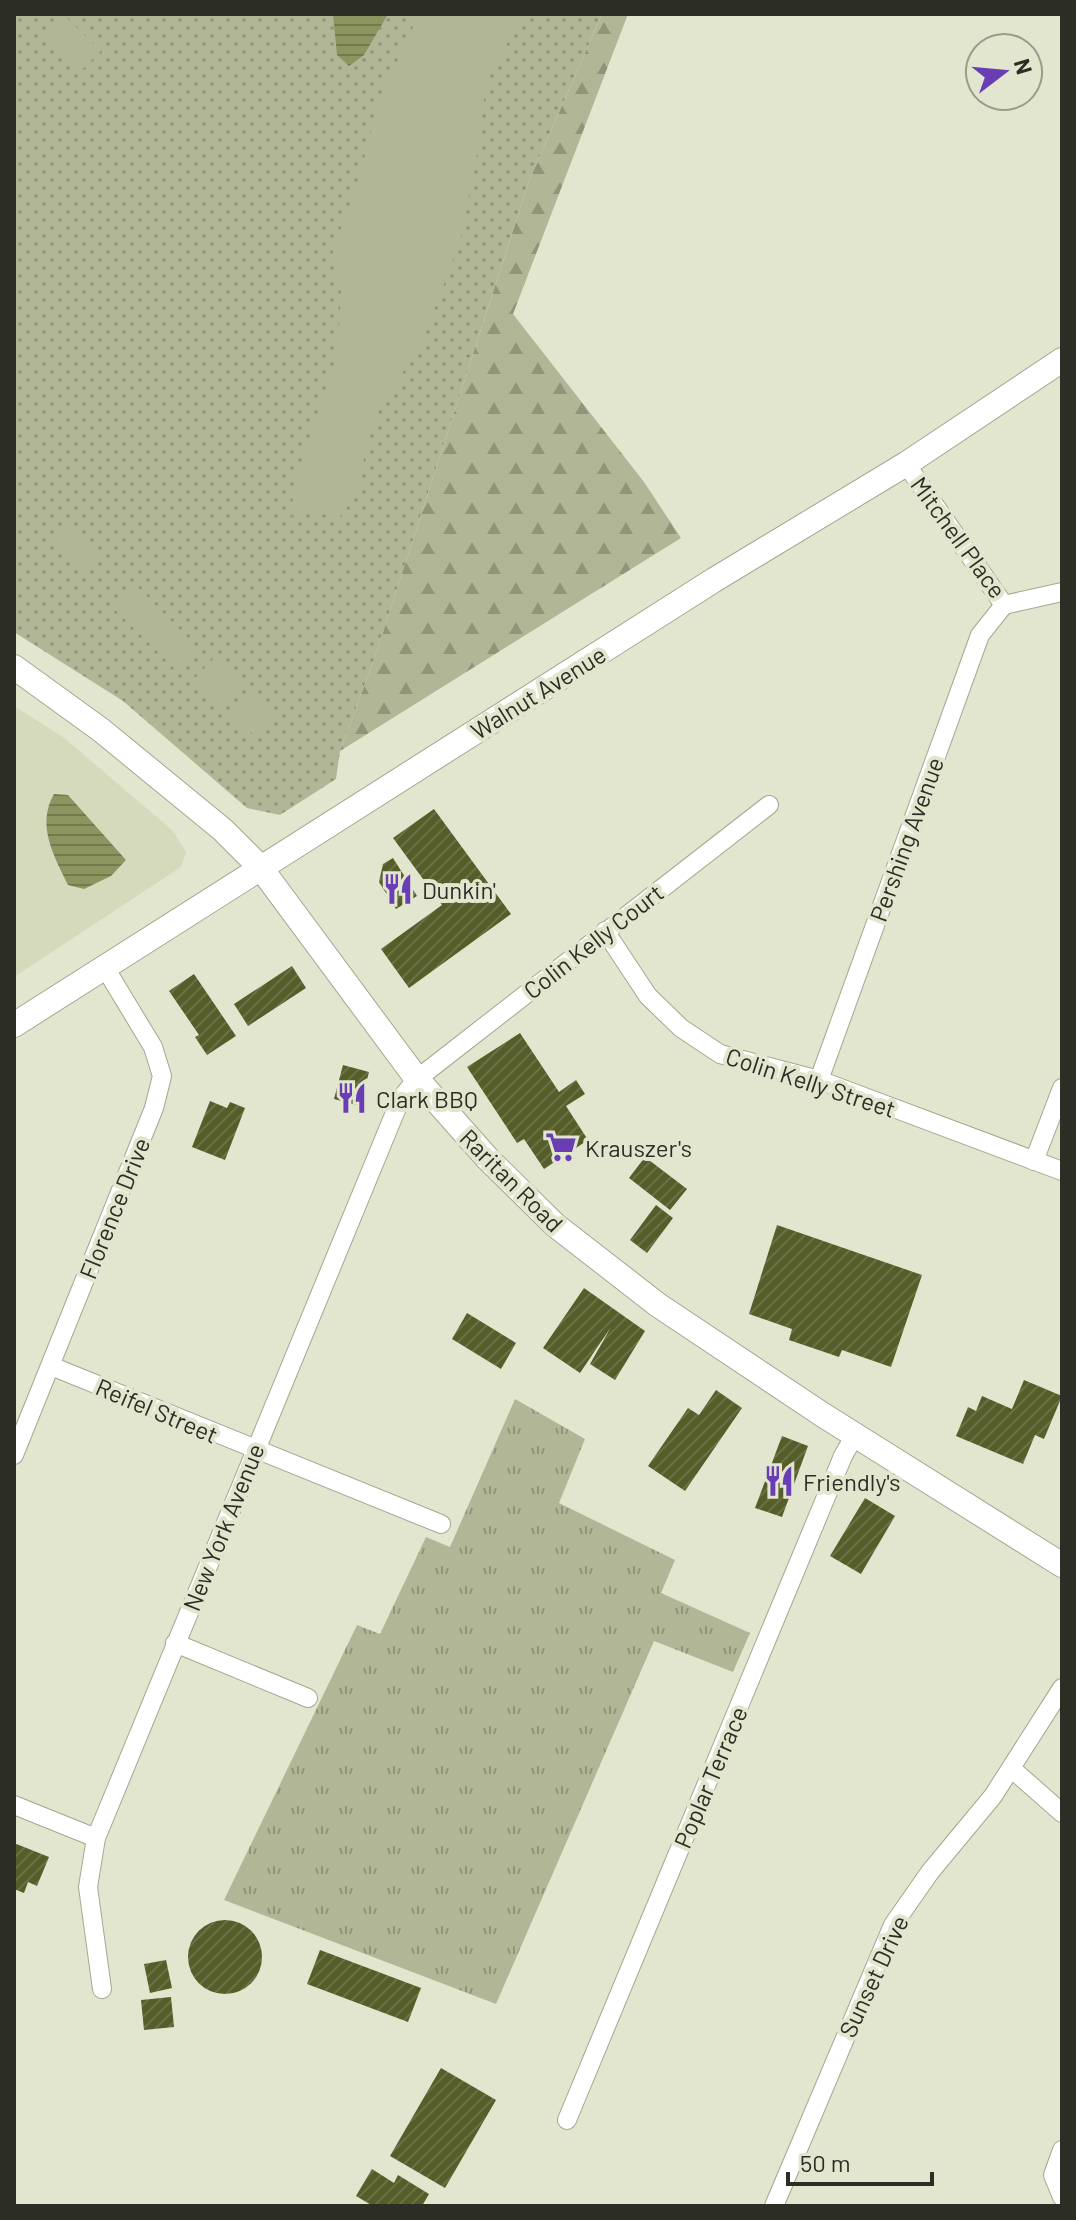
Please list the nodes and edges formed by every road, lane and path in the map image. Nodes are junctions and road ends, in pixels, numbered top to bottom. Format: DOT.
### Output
graph roads {
  1 [pos="1062,360"];
  2 [pos="906,464"];
  3 [pos="1062,592"];
  4 [pos="1004,605"];
  5 [pos="14,667"];
  6 [pos="769,805"];
  7 [pos="260,867"];
  8 [pos="605,931"];
  9 [pos="104,966"];
  10 [pos="14,1025"];
  11 [pos="417,1079"];
  12 [pos="819,1080"];
  13 [pos="1062,1088"];
  14 [pos="1034,1161"];
  15 [pos="1062,1171"];
  16 [pos="51,1366"];
  17 [pos="855,1435"];
  18 [pos="254,1450"];
  19 [pos="14,1455"];
  20 [pos="441,1524"];
  21 [pos="1062,1565"];
  22 [pos="175,1643"];
  23 [pos="1062,1688"];
  24 [pos="308,1698"];
  25 [pos="1012,1769"];
  26 [pos="14,1805"];
  27 [pos="1062,1813"];
  28 [pos="96,1838"];
  29 [pos="102,1989"];
  30 [pos="567,2120"];
  31 [pos="1062,2150"];
  32 [pos="1062,2197"];
  33 [pos="774,2206"];
  1 -- 2 [label="main road, Walnut Avenue"];
  2 -- 4 [label="street, Mitchell Place"];
  2 -- 7 [label="main road, Walnut Avenue"];
  3 -- 4 [label="street, Mitchell Place"];
  4 -- 12 [label="street, Pershing Avenue"];
  5 -- 7 [label="main road, Raritan Road"];
  6 -- 8 [label="street, Colin Kelly Court"];
  7 -- 9 [label="main road, Walnut Avenue"];
  7 -- 11 [label="main road, Raritan Road"];
  8 -- 11 [label="street, Colin Kelly Court"];
  8 -- 12 [label="street, Colin Kelly Street"];
  9 -- 10 [label="main road, Walnut Avenue"];
  9 -- 16 [label="street, Florence Drive"];
  11 -- 17 [label="main road, Raritan Road"];
  11 -- 18 [label="street, New York Avenue"];
  12 -- 14 [label="street, Colin Kelly Street"];
  13 -- 14 [label="street"];
  14 -- 15 [label="street, Colin Kelly Street"];
  16 -- 18 [label="street, Reifel Street"];
  16 -- 19 [label="street, Florence Drive"];
  17 -- 21 [label="main road, Raritan Road"];
  17 -- 30 [label="street, Poplar Terrace"];
  18 -- 20 [label="street, Reifel Street"];
  18 -- 22 [label="street, New York Avenue"];
  22 -- 24 [label="street"];
  22 -- 28 [label="street, New York Avenue"];
  23 -- 25 [label="street, Sunset Drive"];
  25 -- 27 [label="street"];
  25 -- 33 [label="street, Sunset Drive"];
  26 -- 28 [label="street"];
  28 -- 29 [label="street, New York Avenue"];
  31 -- 32 [label="street"];
}
